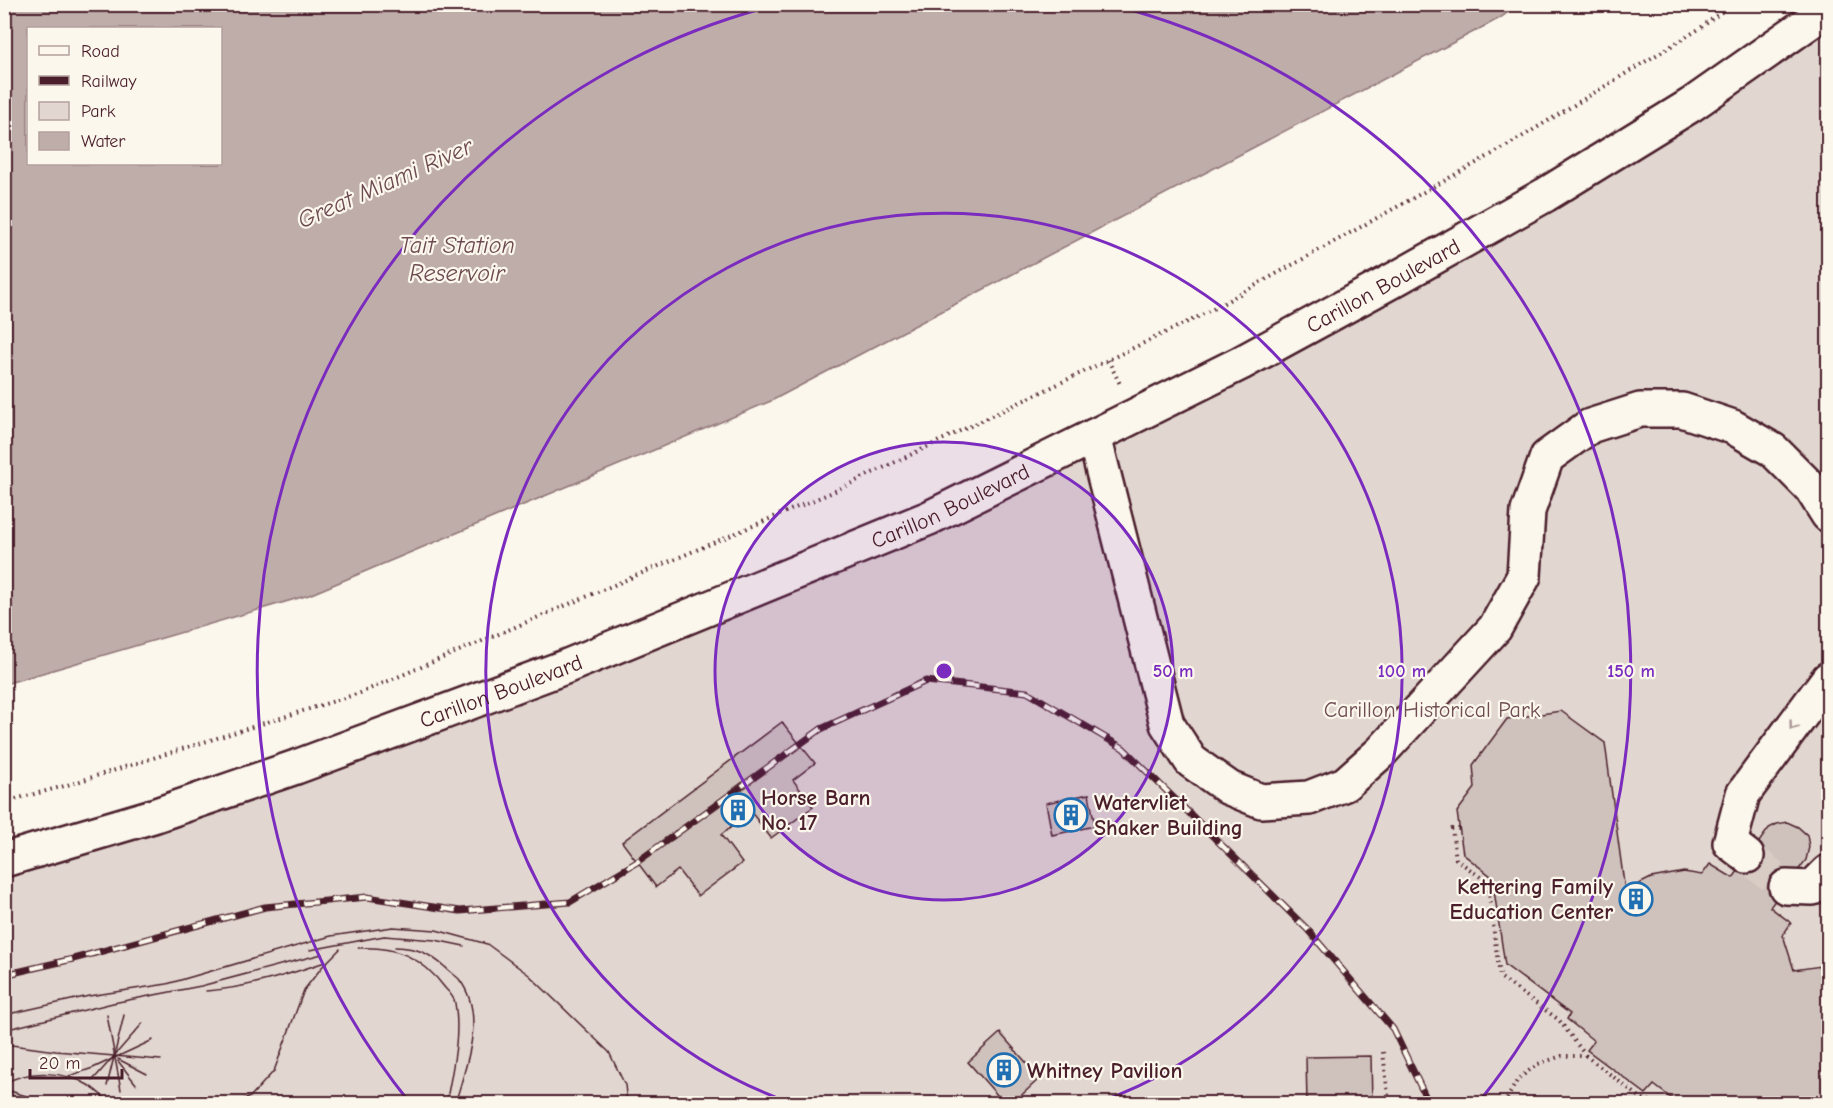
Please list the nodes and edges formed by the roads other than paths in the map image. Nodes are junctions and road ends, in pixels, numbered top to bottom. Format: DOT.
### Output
graph roads {
  1 [pos="1828,9"];
  2 [pos="1094,436"];
  3 [pos="1828,515"];
  4 [pos="1828,680"];
  5 [pos="1747,856"];
  6 [pos="4,860"];
  7 [pos="1828,872"];
  8 [pos="1786,887"];
  1 -- 2 [label="street, Carillon Boulevard"];
  2 -- 3 [label="street"];
  2 -- 6 [label="street, Carillon Boulevard"];
  4 -- 5 [label="street, one-way"];
  7 -- 8 [label="street"];
}
